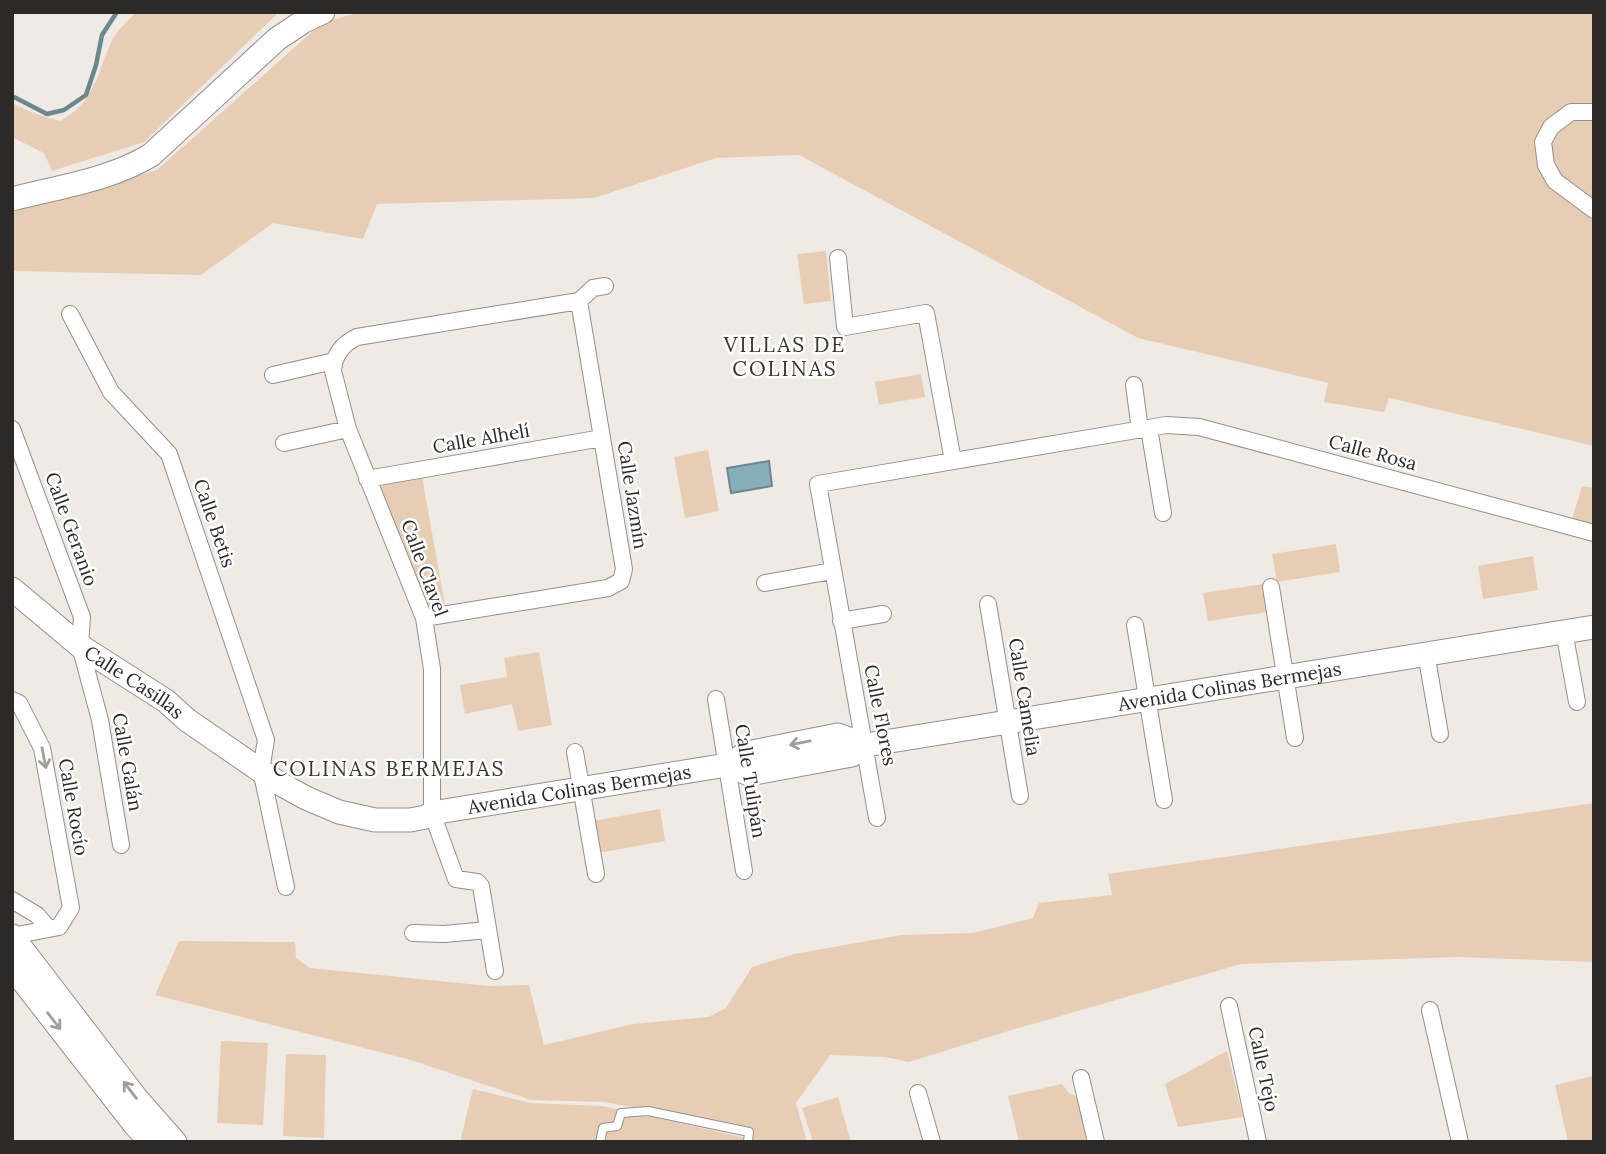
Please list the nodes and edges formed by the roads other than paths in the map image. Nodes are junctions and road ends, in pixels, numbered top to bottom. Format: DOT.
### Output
graph roads {
  1 [pos="323,12"];
  2 [pos="1594,112"];
  3 [pos="12,199"];
  4 [pos="1594,210"];
  5 [pos="838,258"];
  6 [pos="605,286"];
  7 [pos="579,301"];
  8 [pos="70,314"];
  9 [pos="334,361"];
  10 [pos="272,375"];
  11 [pos="1134,385"];
  12 [pos="12,429"];
  13 [pos="348,429"];
  14 [pos="1145,429"];
  15 [pos="602,438"];
  16 [pos="284,443"];
  17 [pos="953,461"];
  18 [pos="367,479"];
  19 [pos="818,484"];
  20 [pos="1163,513"];
  21 [pos="1594,533"];
  22 [pos="832,571"];
  23 [pos="765,583"];
  24 [pos="1271,587"];
  25 [pos="12,589"];
  26 [pos="988,604"];
  27 [pos="883,614"];
  28 [pos="424,618"];
  29 [pos="841,621"];
  30 [pos="1135,625"];
  31 [pos="1594,627"];
  32 [pos="1564,631"];
  33 [pos="80,646"];
  34 [pos="1426,653"];
  35 [pos="1286,678"];
  36 [pos="716,699"];
  37 [pos="1147,699"];
  38 [pos="12,700"];
  39 [pos="166,701"];
  40 [pos="1577,702"];
  41 [pos="1008,722"];
  42 [pos="1440,734"];
  43 [pos="1296,738"];
  44 [pos="866,745"];
  45 [pos="575,752"];
  46 [pos="262,764"];
  47 [pos="727,765"];
  48 [pos="581,790"];
  49 [pos="1020,796"];
  50 [pos="1164,800"];
  51 [pos="432,813"];
  52 [pos="877,818"];
  53 [pos="121,845"];
  54 [pos="744,871"];
  55 [pos="596,874"];
  56 [pos="286,887"];
  57 [pos="12,900"];
  58 [pos="54,928"];
  59 [pos="488,930"];
  60 [pos="413,933"];
  61 [pos="12,936"];
  62 [pos="12,967"];
  63 [pos="495,971"];
  64 [pos="1229,1006"];
  65 [pos="1430,1010"];
  66 [pos="1081,1078"];
  67 [pos="918,1093"];
  68 [pos="151,1142"];
  69 [pos="175,1142"];
  70 [pos="600,1142"];
  71 [pos="748,1142"];
  72 [pos="932,1142"];
  73 [pos="1096,1142"];
  74 [pos="1258,1142"];
  75 [pos="1460,1142"];
  1 -- 3 [label="street"];
  2 -- 4 [label="street"];
  5 -- 17 [label="street"];
  6 -- 7 [label="street"];
  7 -- 9 [label="street"];
  7 -- 15 [label="street, Calle Jazmín"];
  8 -- 46 [label="street, Calle Betis"];
  9 -- 10 [label="street"];
  9 -- 13 [label="street, Calle Clavel"];
  11 -- 14 [label="street"];
  12 -- 33 [label="street, Calle Geranio"];
  13 -- 16 [label="street"];
  13 -- 18 [label="street, Calle Clavel"];
  14 -- 17 [label="street, Calle Rosa"];
  14 -- 20 [label="street"];
  14 -- 21 [label="street, Calle Rosa"];
  15 -- 18 [label="street, Calle Alhelí"];
  15 -- 28 [label="street, Calle Jazmín"];
  17 -- 19 [label="street, Calle Rosa"];
  18 -- 28 [label="street, Calle Clavel"];
  19 -- 22 [label="street, Calle Flores"];
  22 -- 23 [label="street"];
  22 -- 29 [label="street, Calle Flores"];
  24 -- 35 [label="street"];
  25 -- 33 [label="street, Calle Casillas"];
  26 -- 41 [label="street, Calle Camelia"];
  27 -- 29 [label="street"];
  28 -- 51 [label="street, Calle Clavel"];
  29 -- 44 [label="street, Calle Flores"];
  30 -- 37 [label="street"];
  31 -- 32 [label="street, Avenida Colinas Bermejas"];
  32 -- 34 [label="street, Avenida Colinas Bermejas"];
  32 -- 40 [label="street"];
  33 -- 39 [label="street, Calle Casillas"];
  33 -- 53 [label="street, Calle Galán"];
  34 -- 35 [label="street, Avenida Colinas Bermejas"];
  34 -- 42 [label="street"];
  35 -- 37 [label="street, Avenida Colinas Bermejas"];
  35 -- 43 [label="street"];
  36 -- 47 [label="street, Calle Tulipán"];
  37 -- 41 [label="street, Avenida Colinas Bermejas"];
  37 -- 50 [label="street"];
  38 -- 58 [label="street, Calle Rocío, one-way"];
  39 -- 46 [label="street, Avenida Colinas Bermejas"];
  41 -- 44 [label="street, Avenida Colinas Bermejas"];
  41 -- 49 [label="street, Calle Camelia"];
  44 -- 47 [label="street, Avenida Colinas Bermejas"];
  44 -- 52 [label="street, Calle Flores"];
  45 -- 48 [label="street"];
  46 -- 51 [label="street, Avenida Colinas Bermejas"];
  46 -- 56 [label="street, Calle Betis"];
  47 -- 48 [label="street, Avenida Colinas Bermejas"];
  47 -- 54 [label="street, Calle Tulipán"];
  48 -- 51 [label="street, Avenida Colinas Bermejas"];
  48 -- 55 [label="street"];
  51 -- 59 [label="street"];
  57 -- 58 [label="street"];
  58 -- 61 [label="street"];
  59 -- 60 [label="street"];
  59 -- 63 [label="street"];
  69 -- 61 [label="street, one-way"];
  62 -- 68 [label="street, one-way"];
  64 -- 74 [label="street, Calle Tejo"];
  65 -- 75 [label="street"];
  66 -- 73 [label="street"];
  67 -- 72 [label="street"];
  70 -- 71 [label="lane"];
}
